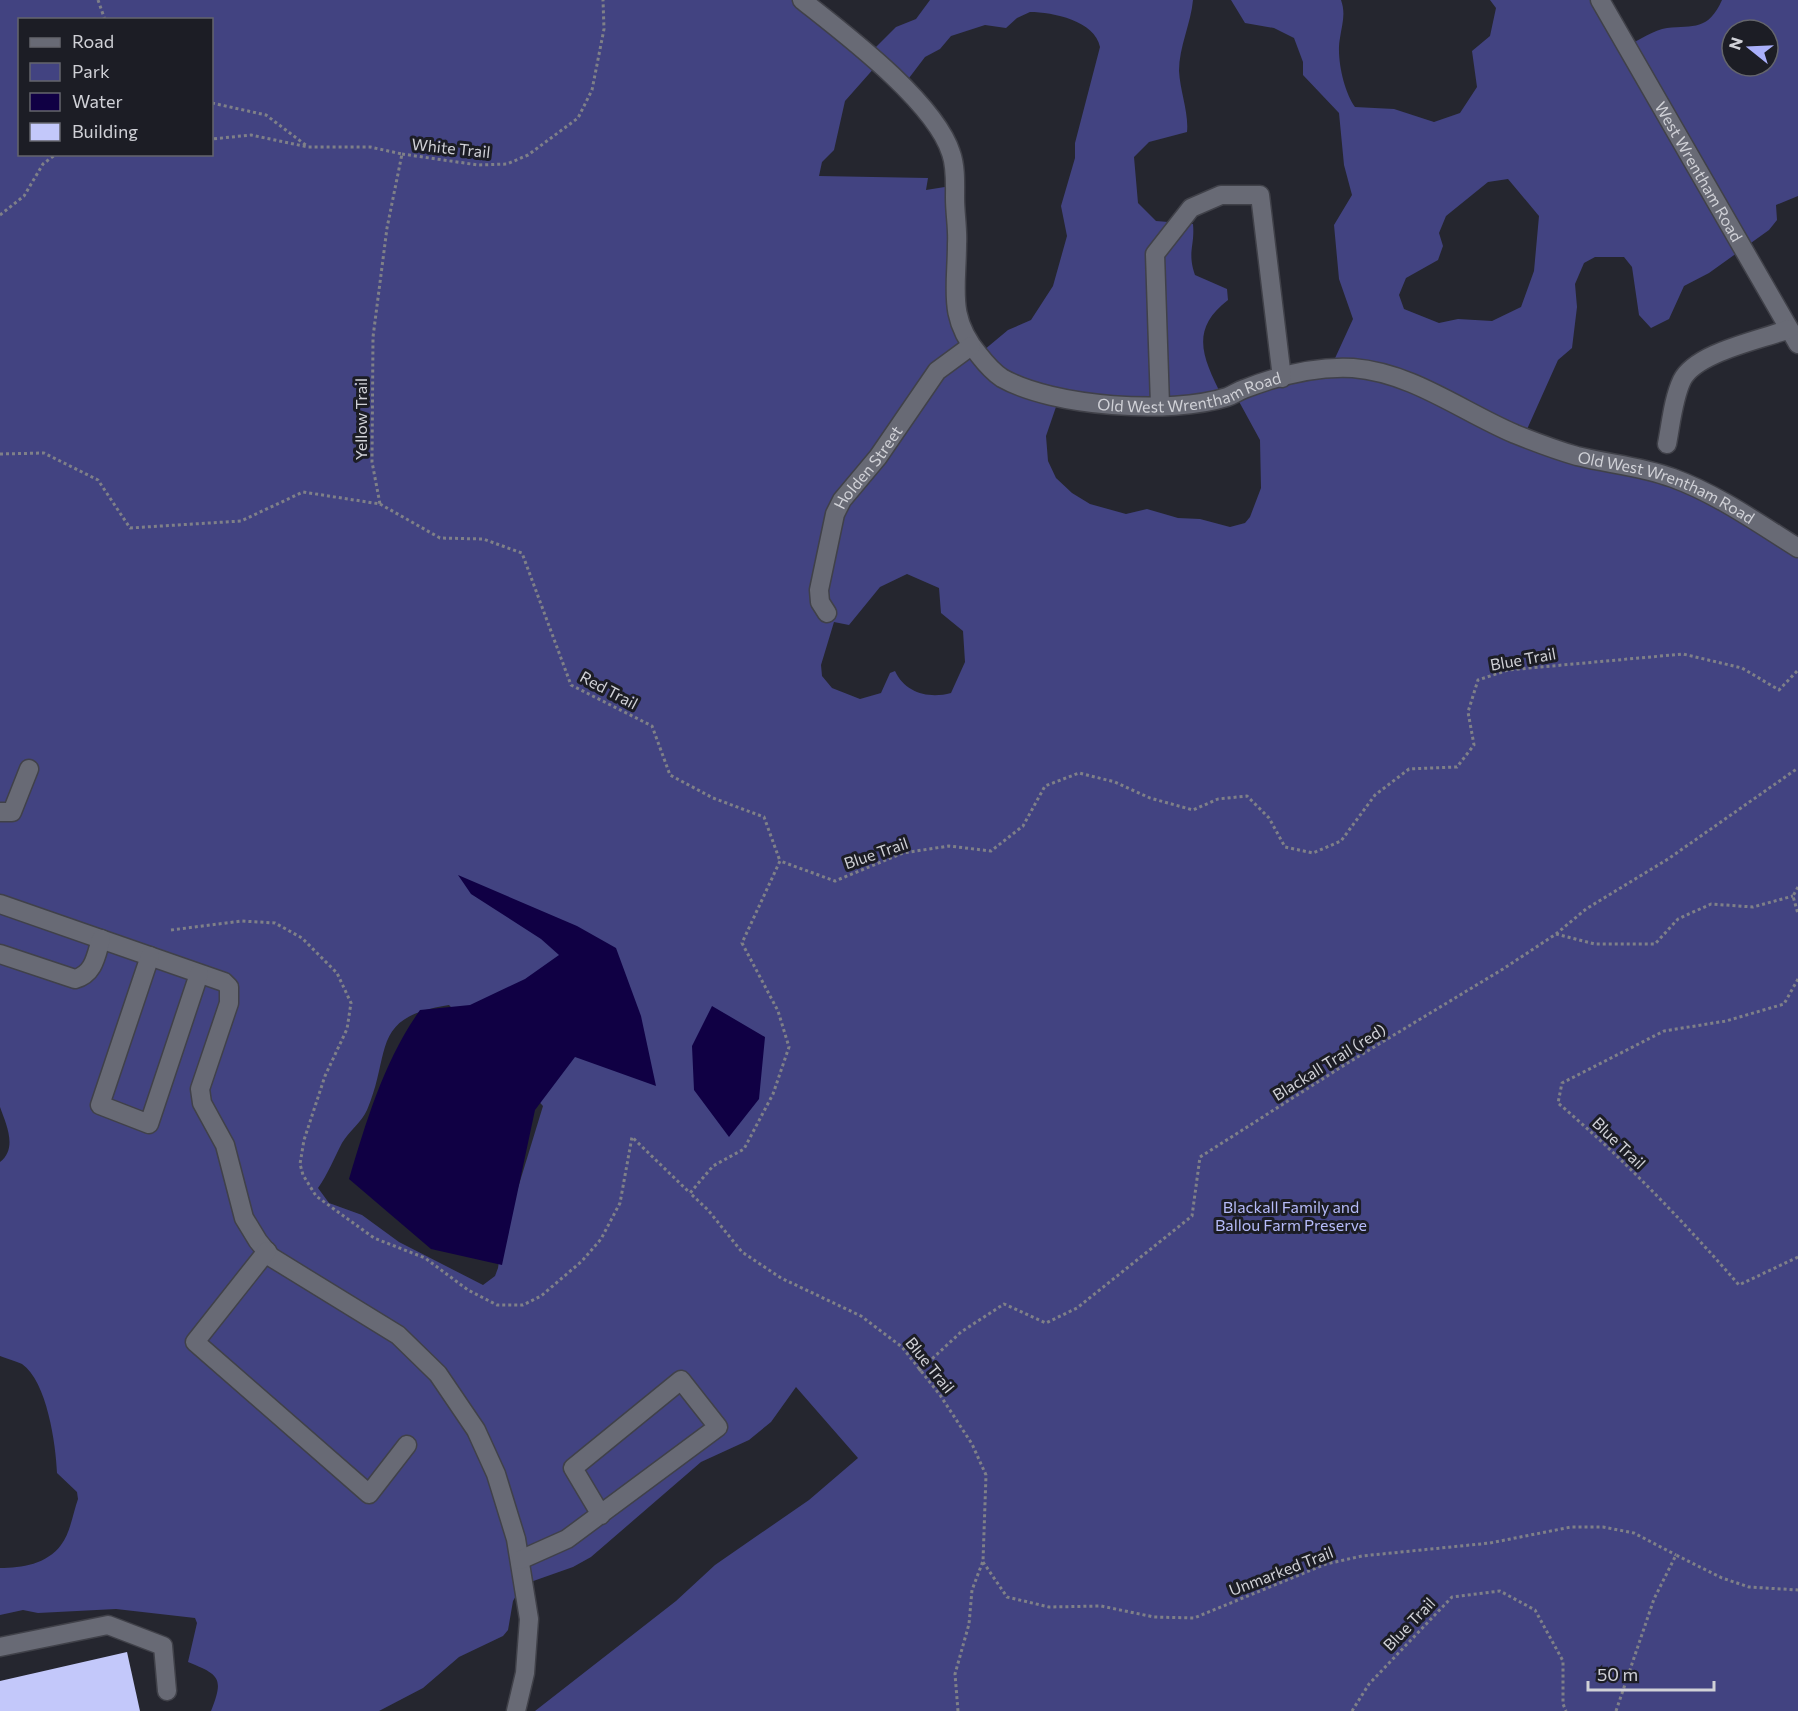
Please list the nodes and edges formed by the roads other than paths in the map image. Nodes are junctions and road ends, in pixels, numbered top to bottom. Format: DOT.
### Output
graph roads {
  1 [pos="802,0"];
  2 [pos="1600,0"];
  3 [pos="1794,337"];
  4 [pos="971,346"];
  5 [pos="1282,378"];
  6 [pos="1160,405"];
  7 [pos="1667,444"];
  8 [pos="1798,548"];
  9 [pos="827,613"];
  10 [pos="28,769"];
  11 [pos="0,812"];
  12 [pos="0,904"];
  13 [pos="101,939"];
  14 [pos="0,954"];
  15 [pos="150,956"];
  16 [pos="199,974"];
  17 [pos="267,1251"];
  18 [pos="407,1445"];
  19 [pos="601,1515"];
  20 [pos="520,1560"];
  21 [pos="0,1647"];
  22 [pos="167,1691"];
  23 [pos="516,1711"];
  1 -- 4 [label="street, Old West Wrentham Road"];
  2 -- 3 [label="street, West Wrentham Road"];
  3 -- 7 [label="street"];
  4 -- 6 [label="street, Old West Wrentham Road"];
  4 -- 9 [label="street, Holden Street"];
  5 -- 6 [label="street, Old West Wrentham Road"];
  5 -- 6 [label="street"];
  5 -- 8 [label="street, Old West Wrentham Road"];
  10 -- 11 [label="street"];
  12 -- 13 [label="street"];
  13 -- 14 [label="street"];
  13 -- 15 [label="street"];
  15 -- 16 [label="street"];
  15 -- 16 [label="street"];
  16 -- 17 [label="street"];
  17 -- 18 [label="street"];
  17 -- 20 [label="street"];
  19 -- 19 [label="street"];
  19 -- 20 [label="street"];
  20 -- 23 [label="street"];
  21 -- 22 [label="street"];
}
